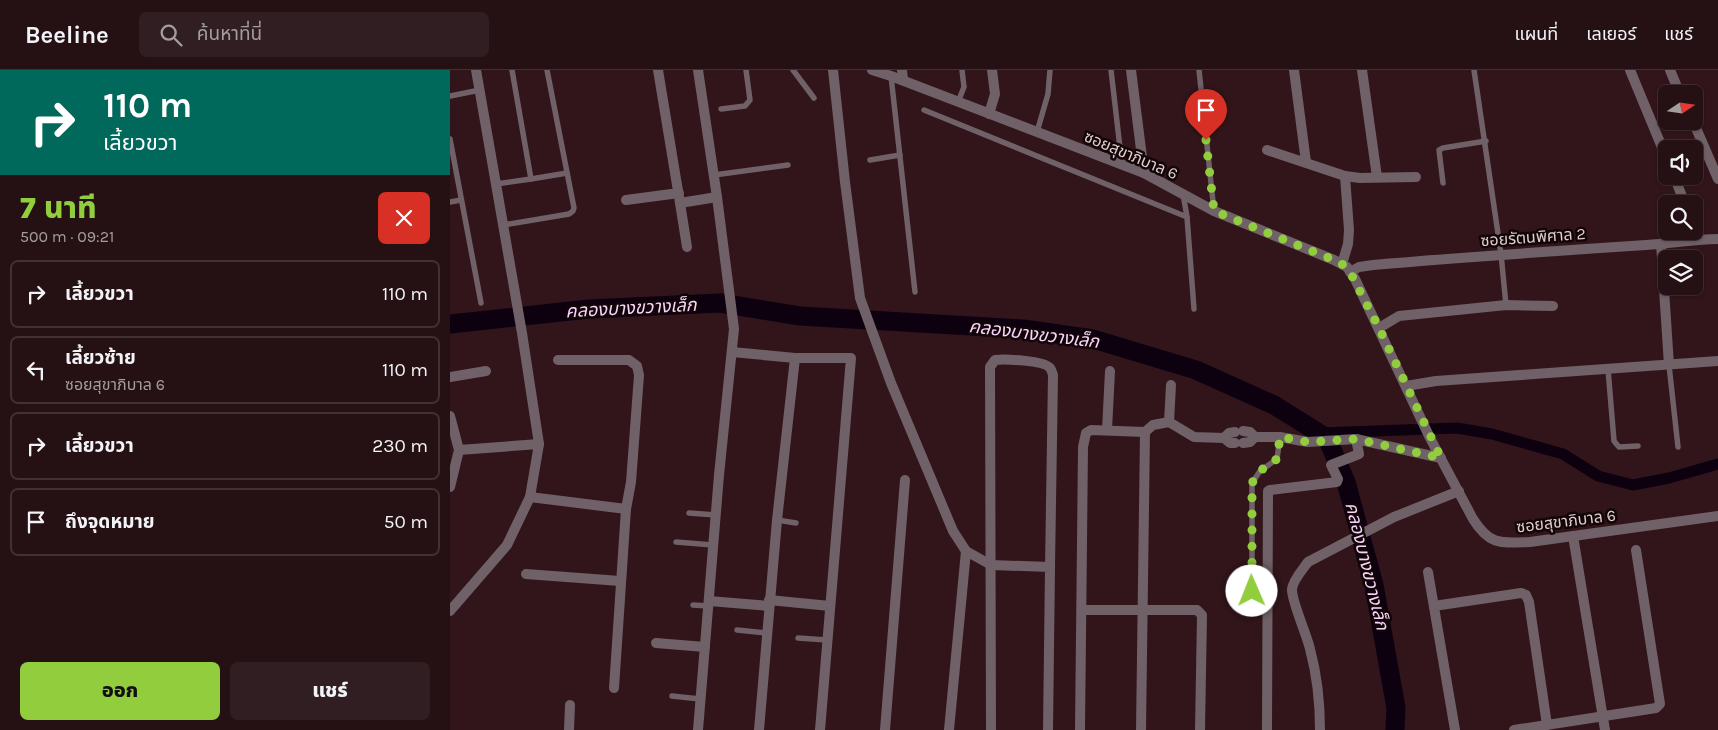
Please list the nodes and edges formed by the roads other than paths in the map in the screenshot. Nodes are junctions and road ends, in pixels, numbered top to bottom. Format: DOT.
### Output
graph roads {
  1 [pos="476,70"];
  2 [pos="512,70"];
  3 [pos="547,70"];
  4 [pos="658,70"];
  5 [pos="698,70"];
  6 [pos="746,70"];
  7 [pos="793,70"];
  8 [pos="833,70"];
  9 [pos="962,70"];
  10 [pos="992,70"];
  11 [pos="1050,70"];
  12 [pos="1111,70"];
  13 [pos="1131,70"];
  14 [pos="1198,70"];
  15 [pos="1294,70"];
  16 [pos="1362,70"];
  17 [pos="1474,70"];
  18 [pos="1630,70"];
  19 [pos="1670,70"];
  20 [pos="875,71"];
  21 [pos="903,75"];
  22 [pos="891,76"];
  23 [pos="1676,85"];
  24 [pos="480,90"];
  25 [pos="450,96"];
  26 [pos="814,98"];
  27 [pos="958,102"];
  28 [pos="721,109"];
  29 [pos="924,110"];
  30 [pos="989,114"];
  31 [pos="1696,130"];
  32 [pos="1037,132"];
  33 [pos="450,139"];
  34 [pos="1659,140"];
  35 [pos="1486,141"];
  36 [pos="1267,150"];
  37 [pos="900,155"];
  38 [pos="870,160"];
  39 [pos="1306,162"];
  40 [pos="788,165"];
  41 [pos="1122,165"];
  42 [pos="567,173"];
  43 [pos="1144,173"];
  44 [pos="714,175"];
  45 [pos="1345,176"];
  46 [pos="1378,177"];
  47 [pos="1416,177"];
  48 [pos="531,178"];
  49 [pos="1718,179"];
  50 [pos="1443,182"];
  51 [pos="496,184"];
  52 [pos="1183,194"];
  53 [pos="717,197"];
  54 [pos="679,198"];
  55 [pos="461,200"];
  56 [pos="626,200"];
  57 [pos="450,202"];
  58 [pos="1214,211"];
  59 [pos="1187,217"];
  60 [pos="503,225"];
  61 [pos="1703,239"];
  62 [pos="1718,239"];
  63 [pos="1692,240"];
  64 [pos="1661,244"];
  65 [pos="687,247"];
  66 [pos="1501,254"];
  67 [pos="1346,268"];
  68 [pos="915,292"];
  69 [pos="481,303"];
  70 [pos="1506,305"];
  71 [pos="1553,306"];
  72 [pos="1194,309"];
  73 [pos="1379,328"];
  74 [pos="732,352"];
  75 [pos="795,358"];
  76 [pos="558,360"];
  77 [pos="1718,361"];
  78 [pos="1669,365"];
  79 [pos="1608,369"];
  80 [pos="486,371"];
  81 [pos="1110,371"];
  82 [pos="450,378"];
  83 [pos="1171,385"];
  84 [pos="1406,386"];
  85 [pos="450,416"];
  86 [pos="1168,422"];
  87 [pos="1107,430"];
  88 [pos="1145,432"];
  89 [pos="1255,437"];
  90 [pos="1280,437"];
  91 [pos="1224,438"];
  92 [pos="1356,439"];
  93 [pos="539,444"];
  94 [pos="1638,446"];
  95 [pos="1678,447"];
  96 [pos="459,450"];
  97 [pos="1439,455"];
  98 [pos="905,480"];
  99 [pos="450,487"];
  100 [pos="1458,492"];
  101 [pos="530,497"];
  102 [pos="626,509"];
  103 [pos="689,512"];
  104 [pos="716,515"];
  105 [pos="1717,519"];
  106 [pos="777,520"];
  107 [pos="796,523"];
  108 [pos="1573,536"];
  109 [pos="676,542"];
  110 [pos="713,545"];
  111 [pos="1636,550"];
  112 [pos="966,551"];
  113 [pos="991,565"];
  114 [pos="1050,567"];
  115 [pos="1428,572"];
  116 [pos="526,574"];
  117 [pos="620,581"];
  118 [pos="1252,591"];
  119 [pos="769,603"];
  120 [pos="708,604"];
  121 [pos="693,605"];
  122 [pos="830,606"];
  123 [pos="1434,606"];
  124 [pos="1082,610"];
  125 [pos="450,611"];
  126 [pos="1142,611"];
  127 [pos="737,630"];
  128 [pos="767,633"];
  129 [pos="798,638"];
  130 [pos="828,640"];
  131 [pos="656,643"];
  132 [pos="705,647"];
  133 [pos="614,688"];
  134 [pos="672,696"];
  135 [pos="700,699"];
  136 [pos="570,705"];
  137 [pos="1603,717"];
  138 [pos="1547,725"];
  139 [pos="568,730"];
  140 [pos="698,730"];
  141 [pos="759,730"];
  142 [pos="820,730"];
  143 [pos="885,730"];
  144 [pos="949,730"];
  145 [pos="991,730"];
  146 [pos="1048,730"];
  147 [pos="1080,730"];
  148 [pos="1141,730"];
  149 [pos="1200,730"];
  150 [pos="1267,730"];
  151 [pos="1320,730"];
  152 [pos="1455,730"];
  153 [pos="1514,730"];
  154 [pos="1605,730"];
  1 -- 24 [label="street"];
  2 -- 48 [label="lane"];
  3 -- 42 [label="lane"];
  4 -- 54 [label="street"];
  5 -- 44 [label="street"];
  6 -- 28 [label="lane"];
  7 -- 26 [label="lane"];
  8 -- 112 [label="street"];
  9 -- 27 [label="lane"];
  10 -- 30 [label="street"];
  11 -- 32 [label="lane"];
  12 -- 41 [label="lane"];
  13 -- 43 [label="street"];
  14 -- 58 [label="lane"];
  15 -- 39 [label="street"];
  16 -- 46 [label="street"];
  17 -- 35 [label="lane"];
  18 -- 34 [label="street"];
  19 -- 23 [label="street"];
  20 -- 22 [label="street, ซอยสุขาภิบาล 6"];
  21 -- 22 [label="street, ซอยสุขาภิบาล 6"];
  21 -- 27 [label="street, ซอยสุขาภิบาล 6"];
  22 -- 37 [label="lane"];
  24 -- 25 [label="lane"];
  24 -- 51 [label="street"];
  27 -- 30 [label="street, ซอยสุขาภิบาล 6"];
  29 -- 59 [label="lane"];
  30 -- 32 [label="street, ซอยสุขาภิบาล 6"];
  31 -- 49 [label="street"];
  32 -- 41 [label="street, ซอยสุขาภิบาล 6"];
  33 -- 55 [label="lane"];
  35 -- 50 [label="lane"];
  35 -- 66 [label="lane"];
  36 -- 39 [label="street"];
  37 -- 38 [label="lane"];
  37 -- 68 [label="lane"];
  39 -- 45 [label="street"];
  40 -- 44 [label="lane"];
  41 -- 43 [label="street, ซอยสุขาภิบาล 6"];
  42 -- 48 [label="lane"];
  42 -- 60 [label="lane"];
  43 -- 52 [label="street, ซอยสุขาภิบาล 6"];
  44 -- 53 [label="street"];
  45 -- 46 [label="street"];
  45 -- 67 [label="street"];
  46 -- 47 [label="street"];
  48 -- 51 [label="lane"];
  51 -- 60 [label="street"];
  52 -- 58 [label="street, ซอยสุขาภิบาล 6"];
  52 -- 59 [label="lane"];
  53 -- 54 [label="street"];
  53 -- 74 [label="street"];
  54 -- 56 [label="street"];
  54 -- 65 [label="street"];
  55 -- 57 [label="lane"];
  55 -- 69 [label="lane"];
  58 -- 67 [label="street, ซอยสุขาภิบาล 6"];
  59 -- 72 [label="lane"];
  60 -- 93 [label="street"];
  61 -- 62 [label="street, ซอยรัตนพิศาล 2"];
  63 -- 64 [label="street, ซอยรัตนพิศาล 2"];
  64 -- 66 [label="street, ซอยรัตนพิศาล 2"];
  64 -- 78 [label="street"];
  66 -- 67 [label="street, ซอยรัตนพิศาล 2"];
  66 -- 70 [label="lane"];
  67 -- 73 [label="street, ซอยสุขาภิบาล 6"];
  70 -- 71 [label="street"];
  70 -- 73 [label="street"];
  73 -- 84 [label="street, ซอยสุขาภิบาล 6"];
  74 -- 75 [label="street"];
  74 -- 104 [label="street"];
  75 -- 106 [label="street"];
  75 -- 122 [label="street"];
  76 -- 102 [label="street"];
  77 -- 78 [label="street"];
  78 -- 79 [label="street"];
  78 -- 95 [label="lane"];
  79 -- 84 [label="street"];
  79 -- 94 [label="lane"];
  80 -- 82 [label="street"];
  81 -- 87 [label="street"];
  83 -- 86 [label="street"];
  84 -- 97 [label="street, ซอยสุขาภิบาล 6"];
  85 -- 96 [label="street"];
  86 -- 88 [label="street"];
  86 -- 91 [label="street"];
  87 -- 88 [label="street"];
  87 -- 124 [label="street"];
  88 -- 126 [label="street"];
  89 -- 90 [label="street"];
  89 -- 91 [label="street"];
  89 -- 91 [label="street"];
  90 -- 92 [label="street"];
  90 -- 118 [label="lane"];
  92 -- 97 [label="street"];
  92 -- 150 [label="street"];
  93 -- 96 [label="street"];
  93 -- 101 [label="street"];
  96 -- 99 [label="street"];
  97 -- 100 [label="street, ซอยสุขาภิบาล 6"];
  98 -- 143 [label="street"];
  100 -- 108 [label="street, ซอยสุขาภิบาล 6"];
  100 -- 151 [label="street"];
  101 -- 102 [label="street"];
  101 -- 125 [label="street"];
  102 -- 117 [label="street"];
  103 -- 104 [label="lane"];
  104 -- 110 [label="street"];
  105 -- 108 [label="street, ซอยสุขาภิบาล 6"];
  106 -- 107 [label="lane"];
  106 -- 119 [label="street"];
  108 -- 137 [label="street"];
  109 -- 110 [label="lane"];
  110 -- 120 [label="street"];
  111 -- 137 [label="street"];
  112 -- 113 [label="street"];
  112 -- 144 [label="street"];
  113 -- 114 [label="street"];
  113 -- 114 [label="street"];
  113 -- 145 [label="street"];
  114 -- 146 [label="street"];
  115 -- 123 [label="street"];
  116 -- 117 [label="street"];
  117 -- 133 [label="street"];
  119 -- 120 [label="street"];
  119 -- 122 [label="street"];
  119 -- 128 [label="street"];
  120 -- 121 [label="lane"];
  120 -- 132 [label="street"];
  122 -- 130 [label="street"];
  123 -- 138 [label="street"];
  123 -- 152 [label="street"];
  124 -- 126 [label="street"];
  124 -- 147 [label="street"];
  126 -- 148 [label="street"];
  126 -- 149 [label="street"];
  127 -- 128 [label="lane"];
  128 -- 141 [label="street"];
  129 -- 130 [label="lane"];
  130 -- 142 [label="street"];
  131 -- 132 [label="street"];
  132 -- 135 [label="street"];
  134 -- 135 [label="lane"];
  135 -- 140 [label="street"];
  136 -- 139 [label="street"];
  137 -- 138 [label="street"];
  137 -- 154 [label="street"];
  138 -- 153 [label="street"];
}
